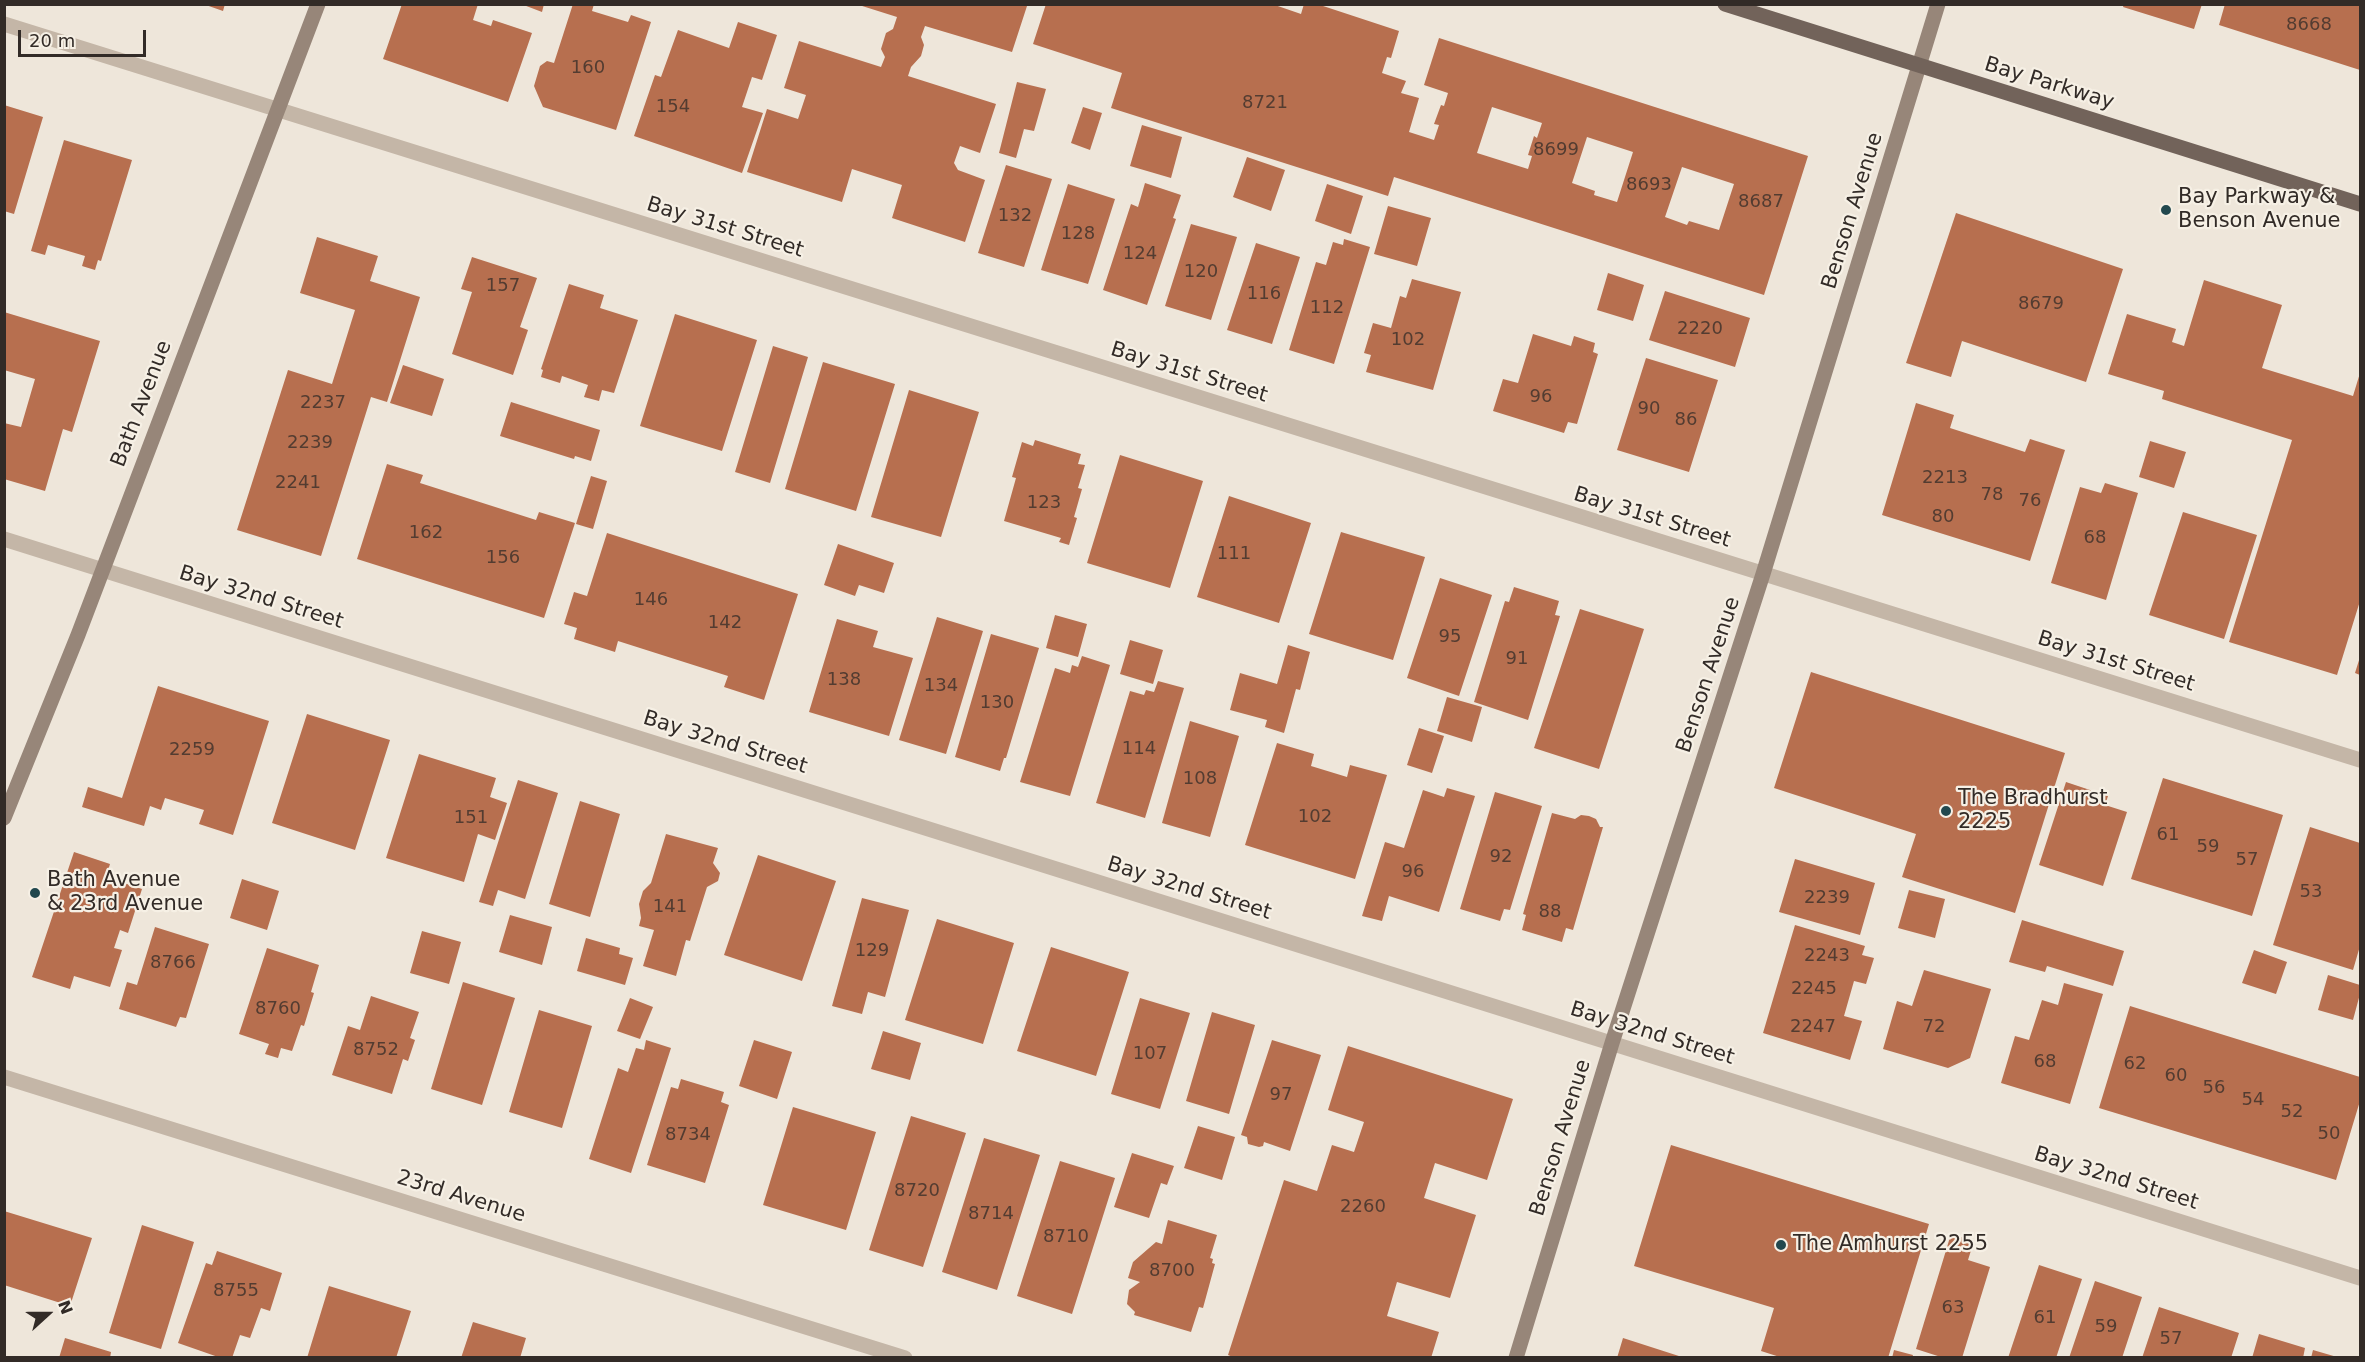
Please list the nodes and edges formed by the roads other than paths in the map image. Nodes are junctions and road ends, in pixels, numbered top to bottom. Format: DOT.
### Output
graph roads {
  1 [pos="318,4"];
  2 [pos="1725,4"];
  3 [pos="1938,4"];
  4 [pos="4,24"];
  5 [pos="1920,66"];
  6 [pos="277,110"];
  7 [pos="2361,204"];
  8 [pos="4,539"];
  9 [pos="102,570"];
  10 [pos="1764,574"];
  11 [pos="2361,760"];
  12 [pos="4,818"];
  13 [pos="1612,1043"];
  14 [pos="4,1077"];
  15 [pos="2361,1278"];
  16 [pos="905,1358"];
  17 [pos="1516,1358"];
  1 -- 6 [label="street, Bath Avenue"];
  2 -- 5 [label="main road, Bay Parkway"];
  3 -- 5 [label="street, Benson Avenue"];
  4 -- 6 [label="street, Bay 31st Street"];
  5 -- 7 [label="main road, Bay Parkway"];
  5 -- 10 [label="street, Benson Avenue"];
  6 -- 9 [label="street, Bath Avenue"];
  6 -- 10 [label="street, Bay 31st Street"];
  8 -- 9 [label="street, Bay 32nd Street"];
  9 -- 12 [label="street, Bath Avenue"];
  9 -- 13 [label="street, Bay 32nd Street"];
  10 -- 11 [label="street, Bay 31st Street"];
  10 -- 13 [label="street, Benson Avenue"];
  13 -- 15 [label="street, Bay 32nd Street"];
  13 -- 17 [label="street, Benson Avenue"];
  14 -- 16 [label="street, 23rd Avenue"];
}
